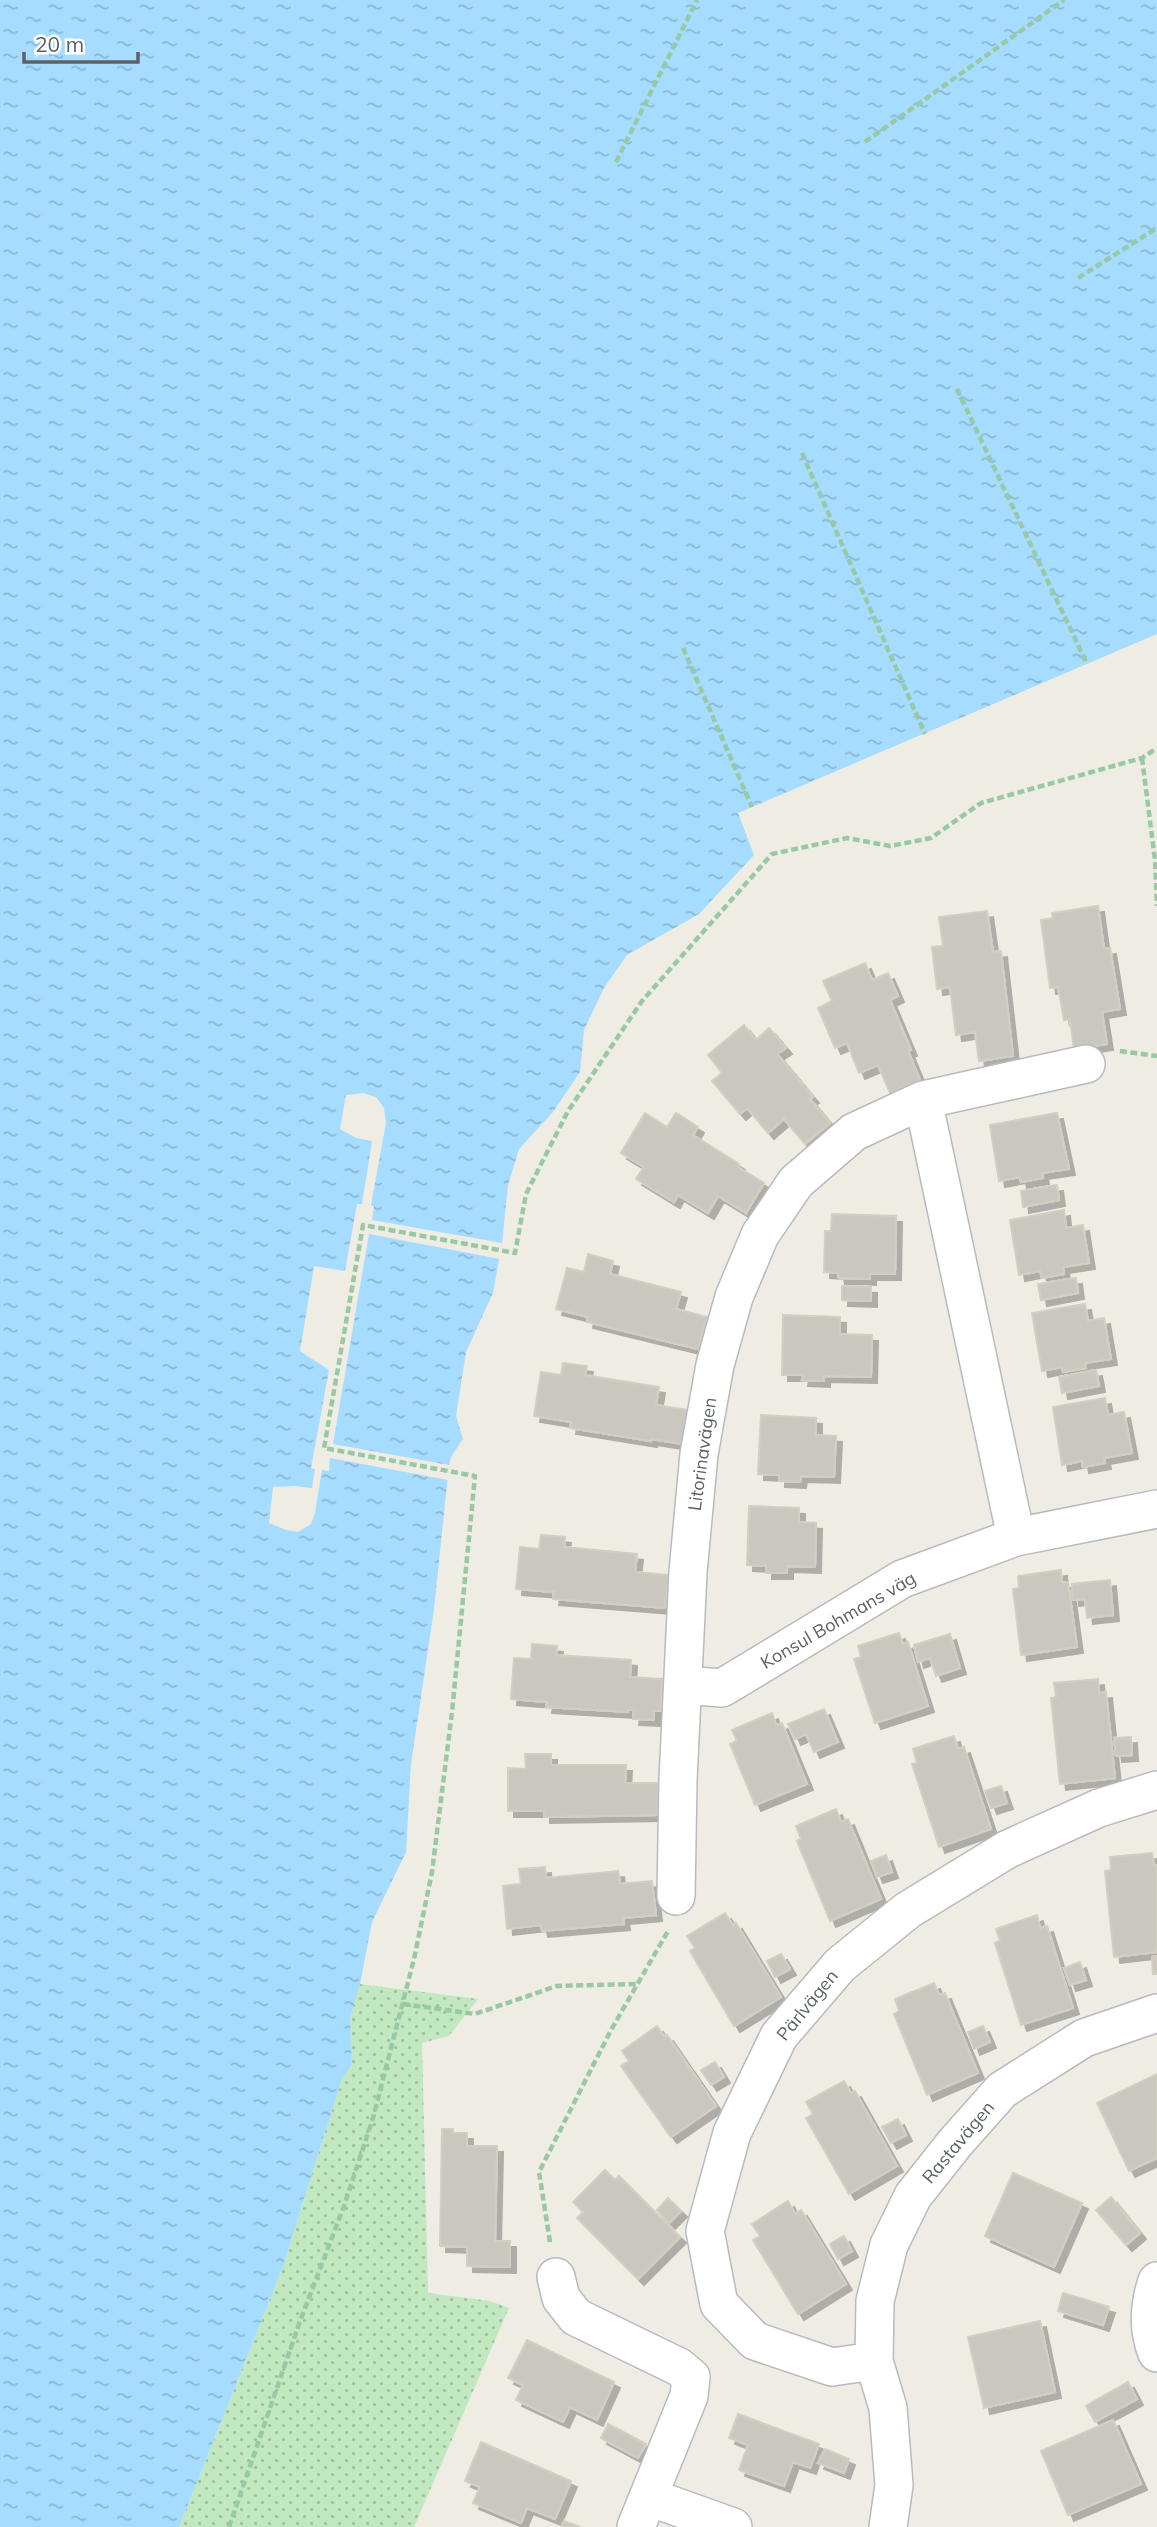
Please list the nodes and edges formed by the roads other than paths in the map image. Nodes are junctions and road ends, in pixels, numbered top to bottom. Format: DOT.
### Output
graph roads {
  1 [pos="1102,1058"];
  2 [pos="923,1100"];
  3 [pos="1157,1509"];
  4 [pos="1016,1537"];
  5 [pos="683,1685"];
  6 [pos="1157,1790"];
  7 [pos="676,1896"];
  8 [pos="1157,2013"];
  9 [pos="556,2277"];
  10 [pos="1157,2281"];
  11 [pos="1157,2353"];
  12 [pos="874,2361"];
  13 [pos="643,2512"];
  14 [pos="733,2527"];
  15 [pos="888,2527"];
  1 -- 2 [label="street, Litorinavägen"];
  2 -- 4 [label="street"];
  2 -- 5 [label="street, Litorinavägen"];
  3 -- 4 [label="street, Konsul Bohmans väg"];
  4 -- 5 [label="street, Konsul Bohmans väg"];
  5 -- 7 [label="street, Litorinavägen"];
  6 -- 12 [label="street, Pärlvägen"];
  8 -- 12 [label="street, Rastavägen"];
  9 -- 13 [label="street"];
  10 -- 11 [label="street"];
  12 -- 15 [label="street, Rastavägen"];
  13 -- 14 [label="street"];
}
